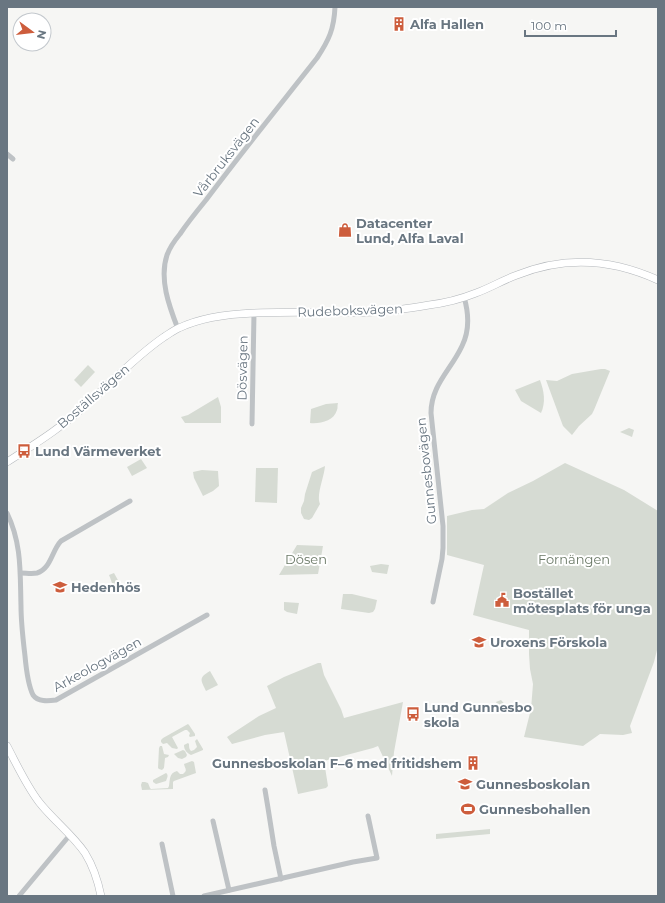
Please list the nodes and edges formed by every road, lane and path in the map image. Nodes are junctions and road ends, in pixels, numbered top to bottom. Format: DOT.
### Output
graph roads {
  1 [pos="335,7"];
  2 [pos="7,154"];
  3 [pos="13,159"];
  4 [pos="658,280"];
  5 [pos="464,297"];
  6 [pos="254,313"];
  7 [pos="178,328"];
  8 [pos="252,424"];
  9 [pos="7,462"];
  10 [pos="130,501"];
  11 [pos="7,513"];
  12 [pos="21,573"];
  13 [pos="433,602"];
  14 [pos="207,615"];
  15 [pos="7,746"];
  16 [pos="265,790"];
  17 [pos="368,816"];
  18 [pos="213,821"];
  19 [pos="70,836"];
  20 [pos="162,844"];
  21 [pos="281,879"];
  22 [pos="229,890"];
  23 [pos="19,896"];
  24 [pos="101,896"];
  25 [pos="173,896"];
  26 [pos="204,896"];
  1 -- 7 [label="street, Vårbruksvägen"];
  2 -- 3 [label="street"];
  4 -- 5 [label="street, Rudeboksvägen"];
  5 -- 6 [label="street, Rudeboksvägen"];
  5 -- 13 [label="street, Gunnesbovägen"];
  6 -- 7 [label="street, Rudeboksvägen"];
  6 -- 8 [label="street, Dösvägen"];
  7 -- 9 [label="street, Boställsvägen"];
  10 -- 12 [label="street"];
  11 -- 12 [label="street, Arkeologvägen"];
  12 -- 14 [label="street, Arkeologvägen"];
  15 -- 19 [label="street"];
  16 -- 21 [label="street"];
  17 -- 21 [label="street"];
  18 -- 22 [label="street"];
  19 -- 23 [label="street"];
  19 -- 24 [label="street"];
  20 -- 25 [label="street"];
  21 -- 22 [label="street"];
  22 -- 26 [label="street"];
}
